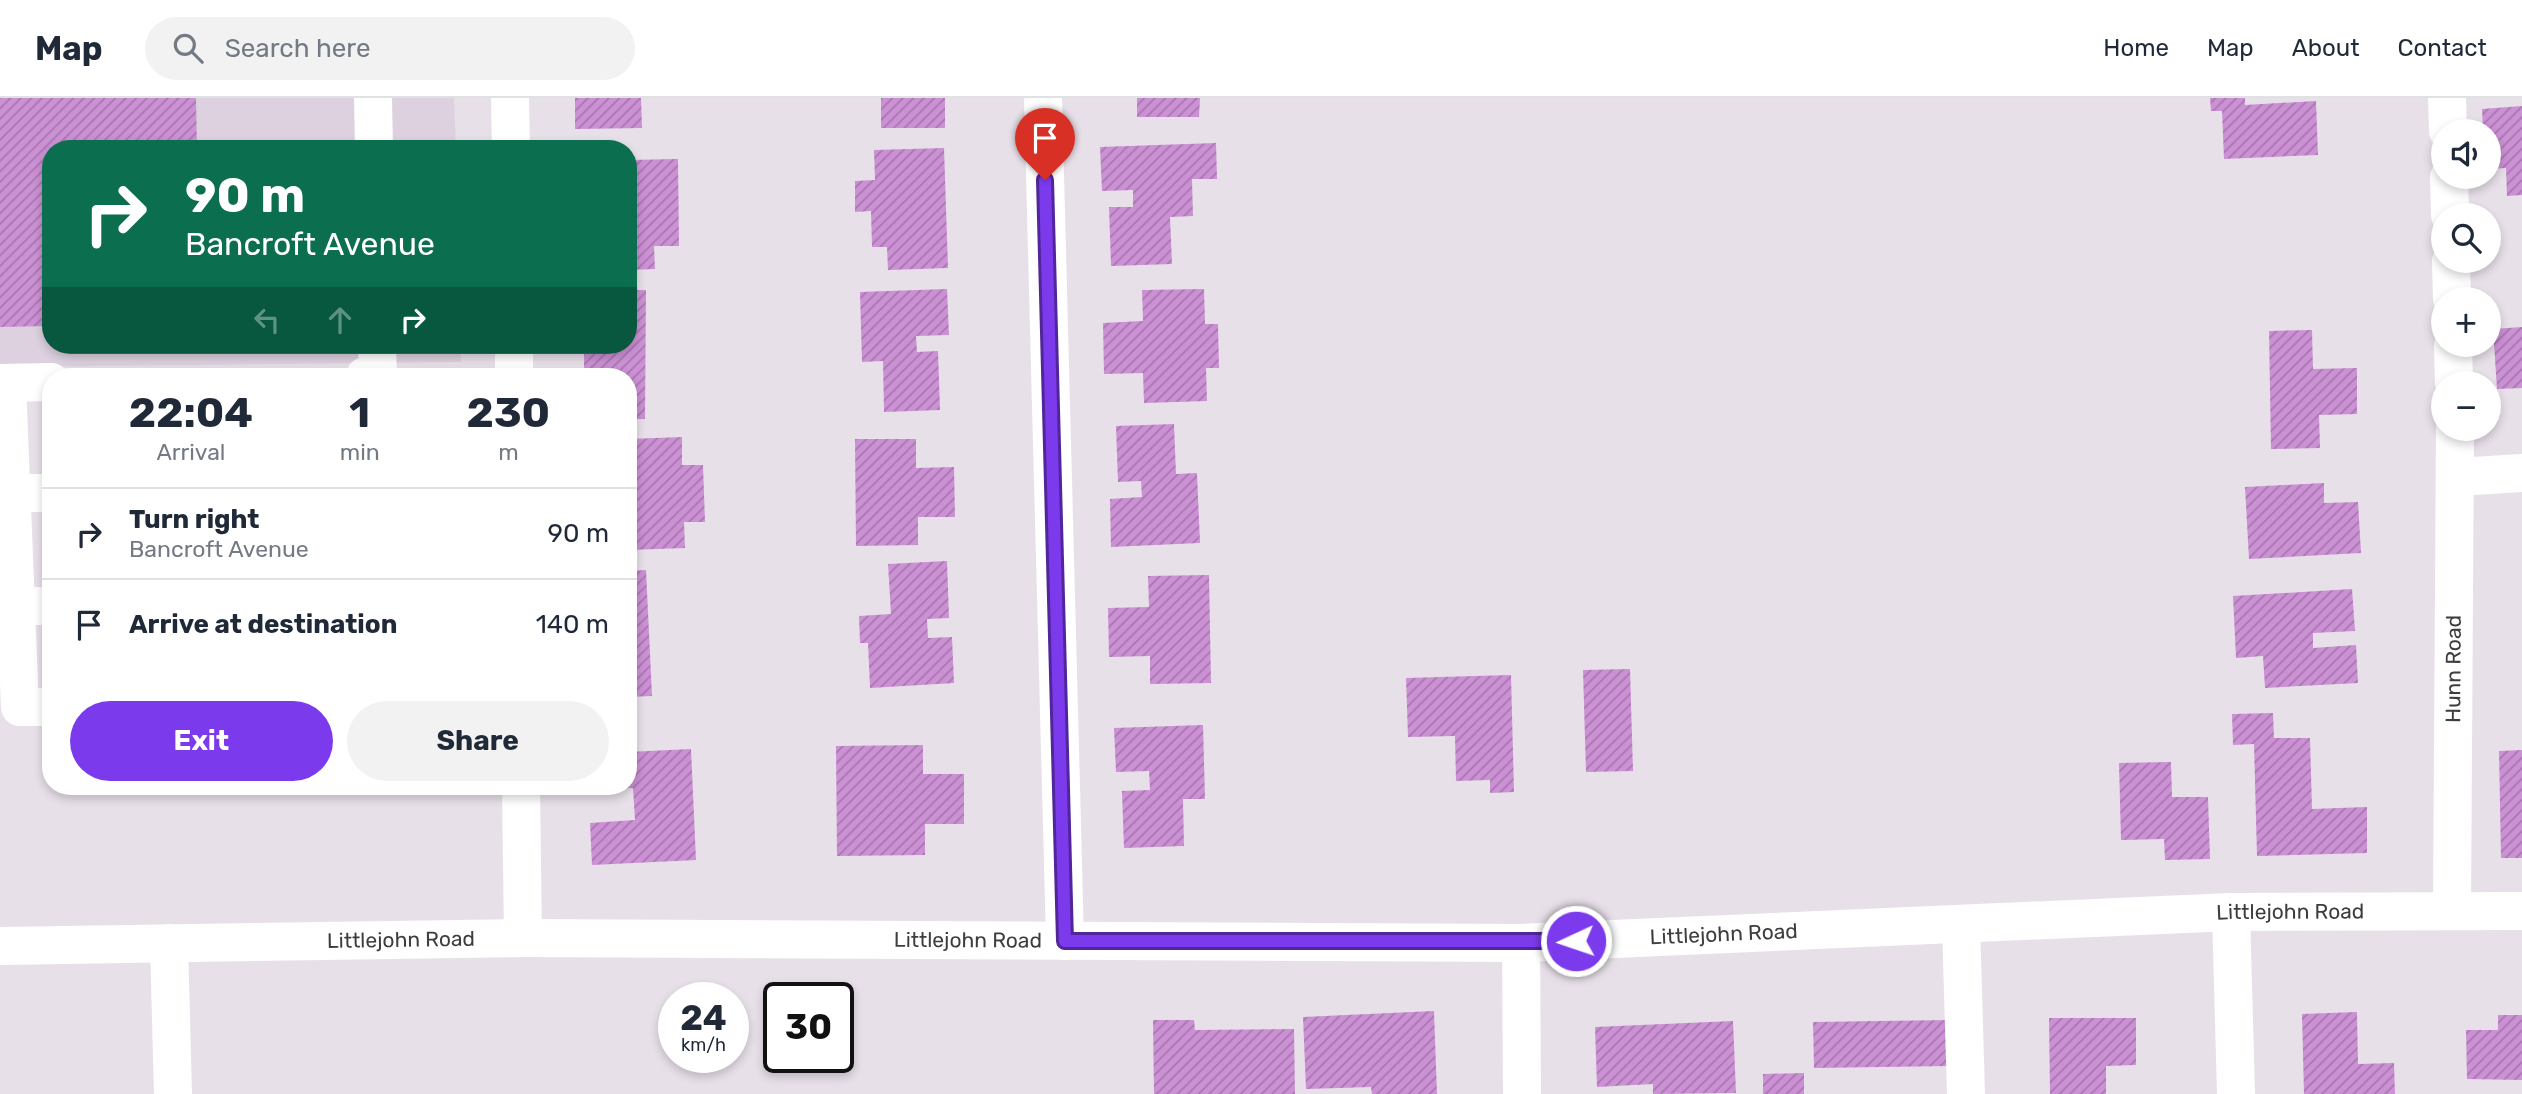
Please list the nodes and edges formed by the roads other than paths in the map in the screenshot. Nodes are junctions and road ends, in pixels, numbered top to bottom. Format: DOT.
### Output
graph roads {
  1 [pos="373,98"];
  2 [pos="510,98"];
  3 [pos="1043,98"];
  4 [pos="2447,98"];
  5 [pos="2448,119"];
  6 [pos="374,140"];
  7 [pos="511,140"];
  8 [pos="42,382"];
  9 [pos="3,383"];
  10 [pos="2456,441"];
  11 [pos="2522,473"];
  12 [pos="2457,477"];
  13 [pos="42,493"];
  14 [pos="12,494"];
  15 [pos="33,606"];
  16 [pos="42,707"];
  17 [pos="521,795"];
  18 [pos="2452,911"];
  19 [pos="2522,911"];
  20 [pos="2231,912"];
  21 [pos="1961,924"];
  22 [pos="523,938"];
  23 [pos="1065,941"];
  24 [pos="169,943"];
  25 [pos="1521,943"];
  26 [pos="0,946"];
  27 [pos="173,1094"];
  28 [pos="1522,1094"];
  29 [pos="1966,1094"];
  30 [pos="2236,1094"];
  1 -- 6 [label="street"];
  2 -- 7 [label="street"];
  3 -- 23 [label="street"];
  4 -- 5 [label="street"];
  8 -- 9 [label="street"];
  9 -- 14 [label="street"];
  10 -- 12 [label="street, Hunn Road"];
  11 -- 12 [label="street"];
  12 -- 18 [label="street, Hunn Road"];
  13 -- 14 [label="street"];
  14 -- 15 [label="street"];
  15 -- 16 [label="street"];
  17 -- 22 [label="street"];
  18 -- 19 [label="street, Littlejohn Road"];
  18 -- 20 [label="street, Littlejohn Road"];
  20 -- 21 [label="street, Littlejohn Road"];
  20 -- 30 [label="street"];
  21 -- 25 [label="street, Littlejohn Road"];
  21 -- 29 [label="street"];
  22 -- 23 [label="street, Littlejohn Road"];
  22 -- 24 [label="street, Littlejohn Road"];
  23 -- 25 [label="street, Littlejohn Road"];
  24 -- 26 [label="street, Littlejohn Road"];
  24 -- 27 [label="street"];
  25 -- 28 [label="street"];
}
